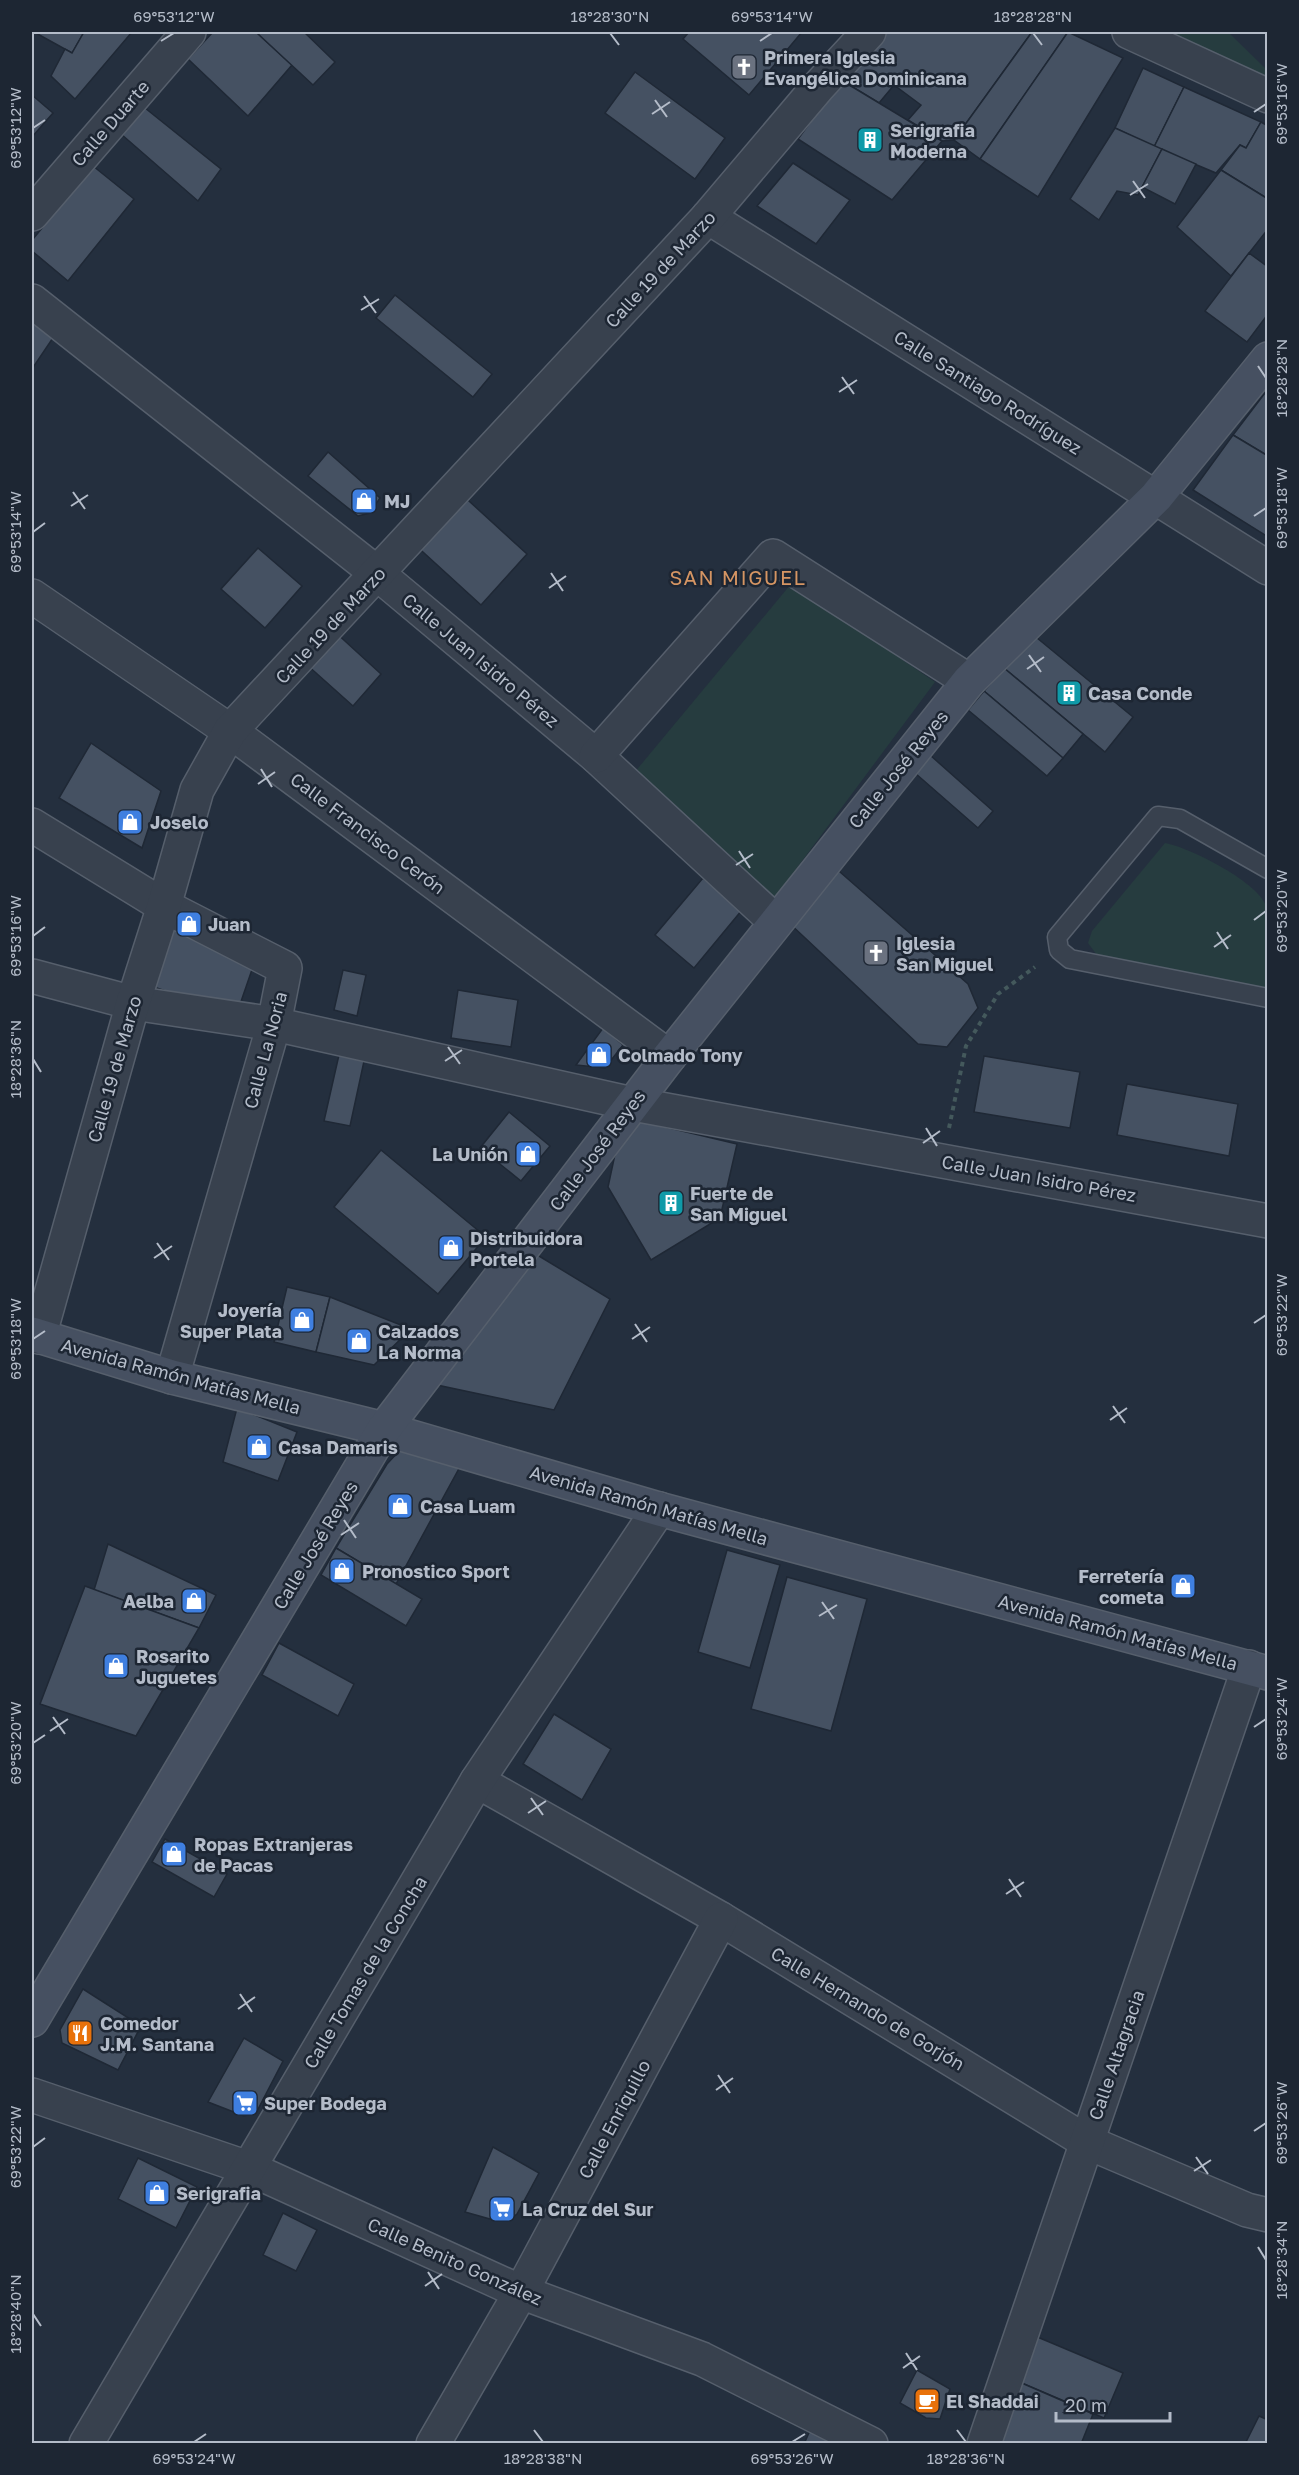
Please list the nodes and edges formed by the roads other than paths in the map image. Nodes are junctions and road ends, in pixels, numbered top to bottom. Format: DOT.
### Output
graph roads {
  1 [pos="189,32"];
  2 [pos="869,32"];
  3 [pos="1129,32"];
  4 [pos="1268,96"];
  5 [pos="32,214"];
  6 [pos="708,217"];
  7 [pos="32,301"];
  8 [pos="1268,359"];
  9 [pos="1156,497"];
  10 [pos="1268,568"];
  11 [pos="378,574"];
  12 [pos="32,596"];
  13 [pos="969,681"];
  14 [pos="230,731"];
  15 [pos="596,756"];
  16 [pos="32,825"];
  17 [pos="1268,869"];
  18 [pos="164,906"];
  19 [pos="776,922"];
  20 [pos="32,976"];
  21 [pos="1268,998"];
  22 [pos="133,1003"];
  23 [pos="274,1024"];
  24 [pos="669,1057"];
  25 [pos="633,1104"];
  26 [pos="1267,1214"];
  27 [pos="34,1342"];
  28 [pos="172,1377"];
  29 [pos="384,1429"];
  30 [pos="658,1509"];
  31 [pos="1258,1670"];
  32 [pos="477,1781"];
  33 [pos="721,1919"];
  34 [pos="32,2020"];
  35 [pos="32,2095"];
  36 [pos="1087,2142"];
  37 [pos="248,2168"];
  38 [pos="1268,2215"];
  39 [pos="521,2292"];
  40 [pos="86,2444"];
  41 [pos="433,2444"];
  42 [pos="871,2444"];
  43 [pos="984,2444"];
  1 -- 5 [label="street, Calle Duarte"];
  2 -- 6 [label="street, Calle 19 de Marzo"];
  3 -- 4 [label="street"];
  6 -- 9 [label="street, Calle Santiago Rodríguez"];
  6 -- 11 [label="street, Calle 19 de Marzo"];
  7 -- 11 [label="street, Calle Juan Isidro Pérez"];
  8 -- 9 [label="main road, Calle José Reyes"];
  9 -- 10 [label="street, Calle Santiago Rodríguez"];
  9 -- 13 [label="main road, Calle José Reyes"];
  11 -- 14 [label="street, Calle 19 de Marzo"];
  11 -- 15 [label="street, Calle Juan Isidro Pérez"];
  12 -- 14 [label="street, Calle Francisco Cerón"];
  13 -- 15 [label="street"];
  13 -- 19 [label="main road, Calle José Reyes"];
  14 -- 18 [label="street, Calle 19 de Marzo"];
  14 -- 24 [label="street, Calle Francisco Cerón"];
  15 -- 19 [label="street, Calle Juan Isidro Pérez"];
  16 -- 18 [label="street, Calle La Noria"];
  17 -- 21 [label="lane"];
  18 -- 22 [label="street, Calle 19 de Marzo"];
  18 -- 23 [label="street, Calle La Noria"];
  19 -- 24 [label="main road, Calle José Reyes"];
  20 -- 22 [label="street, Calle Juan Isidro Pérez"];
  22 -- 23 [label="street, Calle Juan Isidro Pérez"];
  22 -- 27 [label="street, Calle 19 de Marzo"];
  23 -- 25 [label="street, Calle Juan Isidro Pérez"];
  23 -- 28 [label="street, Calle La Noria"];
  24 -- 25 [label="main road, Calle José Reyes"];
  25 -- 26 [label="street, Calle Juan Isidro Pérez"];
  25 -- 29 [label="main road, Calle José Reyes"];
  27 -- 28 [label="main road, Avenida Ramón Matías Mella"];
  28 -- 29 [label="main road, Avenida Ramón Matías Mella"];
  29 -- 30 [label="main road, Avenida Ramón Matías Mella"];
  29 -- 34 [label="main road, Calle José Reyes"];
  30 -- 31 [label="main road, Avenida Ramón Matías Mella"];
  30 -- 32 [label="street, Calle Tomas de la Concha"];
  31 -- 36 [label="street, Calle Altagracia"];
  32 -- 33 [label="street, Calle Hernando de Gorjón"];
  32 -- 37 [label="street, Calle Tomas de la Concha"];
  33 -- 36 [label="street, Calle Hernando de Gorjón"];
  33 -- 39 [label="street, Calle Enriquillo"];
  35 -- 37 [label="street, Calle Benito González"];
  36 -- 38 [label="street, Calle Hernando de Gorjón"];
  36 -- 43 [label="street, Calle Altagracia"];
  37 -- 39 [label="street, Calle Benito González"];
  37 -- 40 [label="street, Calle Tomas de la Concha"];
  39 -- 41 [label="street, Calle Enriquillo"];
  39 -- 42 [label="street, Calle Benito González"];
}
